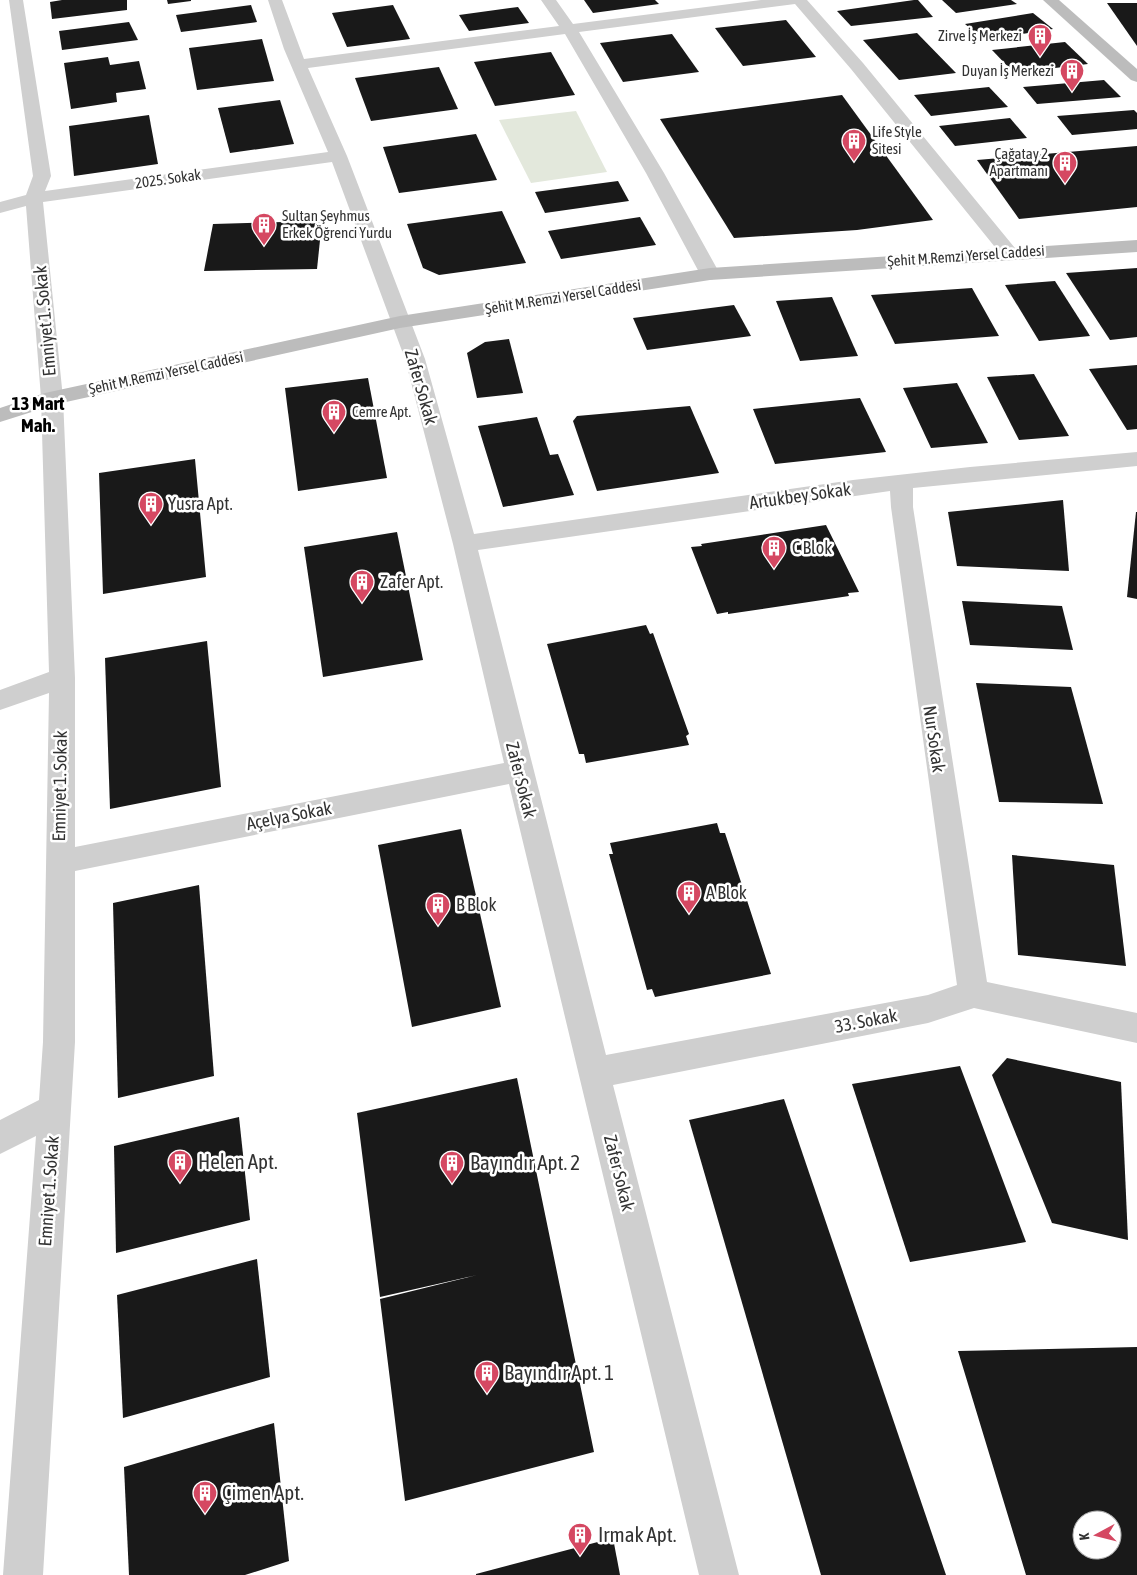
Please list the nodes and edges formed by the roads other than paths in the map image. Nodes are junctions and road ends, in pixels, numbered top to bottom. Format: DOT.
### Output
graph roads {
  1 [pos="16,0"];
  2 [pos="275,0"];
  3 [pos="548,0"];
  4 [pos="797,0"];
  5 [pos="1050,0"];
  6 [pos="570,30"];
  7 [pos="298,64"];
  8 [pos="1137,77"];
  9 [pos="338,156"];
  10 [pos="34,198"];
  11 [pos="0,208"];
  12 [pos="1137,246"];
  13 [pos="1010,253"];
  14 [pos="710,274"];
  15 [pos="400,322"];
  16 [pos="52,398"];
  17 [pos="0,415"];
  18 [pos="1137,459"];
  19 [pos="901,483"];
  20 [pos="465,544"];
  21 [pos="62,678"];
  22 [pos="0,700"];
  23 [pos="519,771"];
  24 [pos="59,862"];
  25 [pos="974,994"];
  26 [pos="1137,1028"];
  27 [pos="594,1073"];
  28 [pos="54,1109"];
  29 [pos="0,1138"];
  30 [pos="23,1575"];
  31 [pos="719,1575"];
  1 -- 10 [label="street, Emniyet 1. Sokak"];
  2 -- 7 [label="street, Zafer Sokak"];
  3 -- 6 [label="street"];
  4 -- 6 [label="street"];
  4 -- 13 [label="street"];
  5 -- 8 [label="street"];
  6 -- 7 [label="street"];
  6 -- 14 [label="street"];
  7 -- 9 [label="street, Zafer Sokak"];
  9 -- 10 [label="street, 2025. Sokak"];
  9 -- 15 [label="street, Zafer Sokak"];
  10 -- 11 [label="street, 2025. Sokak"];
  10 -- 16 [label="street, Emniyet 1. Sokak"];
  12 -- 13 [label="street, Şehit M.Remzi Yersel Caddesi"];
  13 -- 14 [label="street, Şehit M.Remzi Yersel Caddesi"];
  14 -- 15 [label="street, Şehit M.Remzi Yersel Caddesi"];
  15 -- 16 [label="street, Şehit M.Remzi Yersel Caddesi"];
  15 -- 20 [label="street, Zafer Sokak"];
  16 -- 17 [label="street, Şehit M.Remzi Yersel Caddesi"];
  16 -- 21 [label="street, Emniyet 1. Sokak"];
  18 -- 19 [label="street, Artukbey Sokak"];
  19 -- 20 [label="street, Artukbey Sokak"];
  19 -- 25 [label="street, Nur Sokak"];
  20 -- 23 [label="street, Zafer Sokak"];
  21 -- 22 [label="street"];
  21 -- 24 [label="street, Emniyet 1. Sokak"];
  23 -- 24 [label="street, Açelya Sokak"];
  23 -- 27 [label="street, Zafer Sokak"];
  24 -- 28 [label="street, Emniyet 1. Sokak"];
  25 -- 26 [label="street, 33. Sokak"];
  25 -- 27 [label="street, 33. Sokak"];
  27 -- 31 [label="street, Zafer Sokak"];
  28 -- 29 [label="street"];
  28 -- 30 [label="street, Emniyet 1. Sokak"];
}
